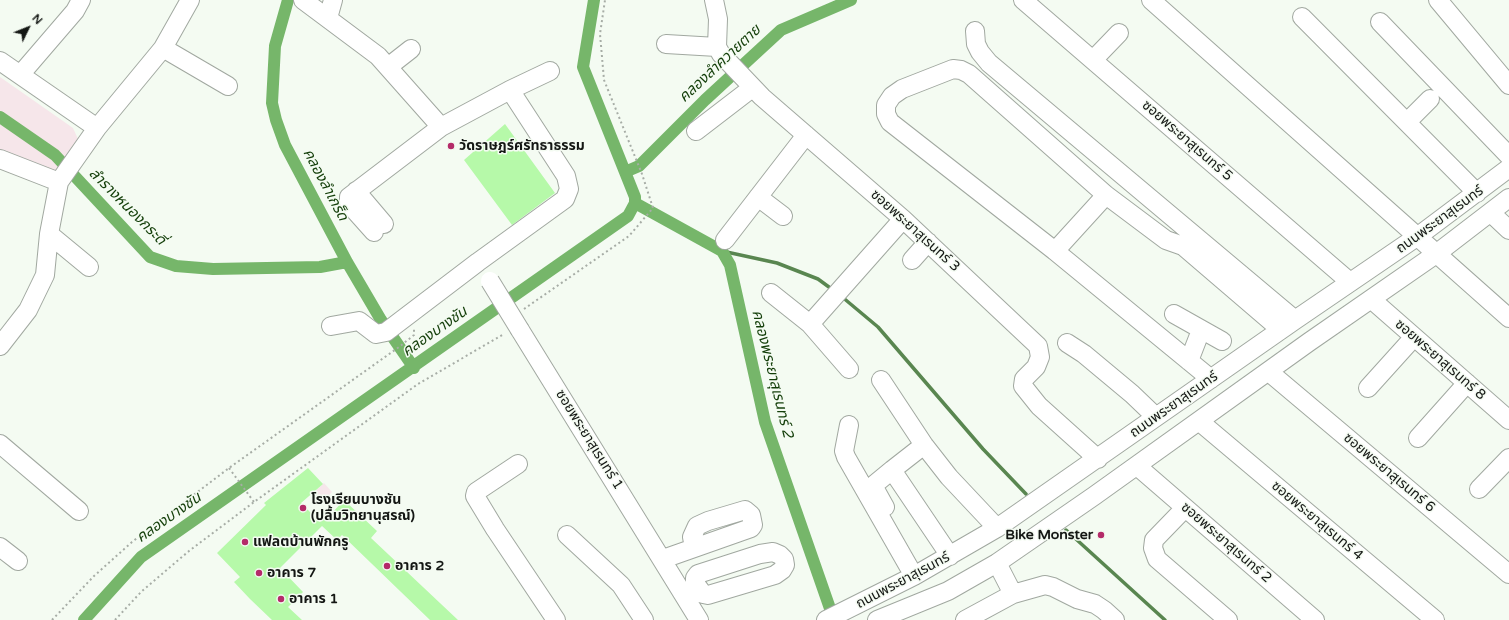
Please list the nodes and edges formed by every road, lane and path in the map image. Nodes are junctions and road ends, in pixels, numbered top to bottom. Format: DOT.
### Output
graph roads {
  1 [pos="81,0"];
  2 [pos="190,0"];
  3 [pos="303,0"];
  4 [pos="333,0"];
  5 [pos="605,0"];
  6 [pos="714,0"];
  7 [pos="1023,0"];
  8 [pos="1151,0"];
  9 [pos="1438,0"];
  10 [pos="1302,17"];
  11 [pos="328,18"];
  12 [pos="1380,22"];
  13 [pos="975,31"];
  14 [pos="1119,33"];
  15 [pos="666,44"];
  16 [pos="163,48"];
  17 [pos="411,49"];
  18 [pos="719,50"];
  19 [pos="1093,60"];
  20 [pos="0,61"];
  21 [pos="388,67"];
  22 [pos="550,71"];
  23 [pos="20,75"];
  24 [pos="1509,85"];
  25 [pos="228,86"];
  26 [pos="750,86"];
  27 [pos="510,90"];
  28 [pos="1430,99"];
  29 [pos="1407,122"];
  30 [pos="441,127"];
  31 [pos="97,128"];
  32 [pos="696,131"];
  33 [pos="806,135"];
  34 [pos="1509,156"];
  35 [pos="0,159"];
  36 [pos="1509,168"];
  37 [pos="65,174"];
  38 [pos="1477,193"];
  39 [pos="1106,194"];
  40 [pos="758,197"];
  41 [pos="1509,198"];
  42 [pos="1491,213"];
  43 [pos="783,216"];
  44 [pos="903,219"];
  45 [pos="379,228"];
  46 [pos="1509,230"];
  47 [pos="49,234"];
  48 [pos="1417,237"];
  49 [pos="725,240"];
  50 [pos="928,242"];
  51 [pos="1055,251"];
  52 [pos="1436,254"];
  53 [pos="912,260"];
  54 [pos="478,262"];
  55 [pos="89,267"];
  56 [pos="1350,282"];
  57 [pos="771,293"];
  58 [pos="1371,299"];
  59 [pos="523,310"];
  60 [pos="1174,314"];
  61 [pos="1509,318"];
  62 [pos="398,323"];
  63 [pos="810,324"];
  64 [pos="1288,325"];
  65 [pos="331,326"];
  66 [pos="513,329"];
  67 [pos="1201,330"];
  68 [pos="1414,337"];
  69 [pos="1222,341"];
  70 [pos="1067,342"];
  71 [pos="0,346"];
  72 [pos="1189,360"];
  73 [pos="849,369"];
  74 [pos="1269,372"];
  75 [pos="1211,378"];
  76 [pos="881,380"];
  77 [pos="1467,383"];
  78 [pos="1368,388"];
  79 [pos="1156,417"];
  80 [pos="1509,420"];
  81 [pos="1200,422"];
  82 [pos="849,425"];
  83 [pos="1418,438"];
  84 [pos="0,444"];
  85 [pos="924,445"];
  86 [pos="1509,458"];
  87 [pos="1098,459"];
  88 [pos="518,464"];
  89 [pos="1137,466"];
  90 [pos="229,468"];
  91 [pos="892,470"];
  92 [pos="1479,489"];
  93 [pos="254,502"];
  94 [pos="1185,508"];
  95 [pos="79,511"];
  96 [pos="997,528"];
  97 [pos="899,530"];
  98 [pos="568,535"];
  99 [pos="0,547"];
  100 [pos="760,554"];
  101 [pos="950,556"];
  102 [pos="663,559"];
  103 [pos="18,561"];
  104 [pos="997,563"];
  105 [pos="1509,574"];
  106 [pos="914,576"];
  107 [pos="1013,594"];
  108 [pos="881,619"];
  109 [pos="52,620"];
  110 [pos="115,620"];
  111 [pos="556,620"];
  112 [pos="644,620"];
  113 [pos="699,620"];
  114 [pos="826,620"];
  115 [pos="965,620"];
  116 [pos="1115,620"];
  117 [pos="1228,620"];
  118 [pos="1315,620"];
  119 [pos="1434,620"];
  1 -- 23 [label="street"];
  2 -- 16 [label="street"];
  3 -- 11 [label="street"];
  4 -- 11 [label="street"];
  5 -- 59 [label="path"];
  6 -- 18 [label="street"];
  7 -- 19 [label="street, ซอยพระยาสุเรนทร์ 5"];
  8 -- 48 [label="street"];
  9 -- 24 [label="street"];
  10 -- 29 [label="street"];
  11 -- 21 [label="street"];
  12 -- 34 [label="street"];
  13 -- 64 [label="street"];
  14 -- 19 [label="street"];
  15 -- 18 [label="street"];
  16 -- 25 [label="street"];
  16 -- 31 [label="street"];
  17 -- 21 [label="street"];
  18 -- 26 [label="street, ซอยพระยาสุเรนทร์ 3"];
  19 -- 56 [label="street, ซอยพระยาสุเรนทร์ 5"];
  20 -- 23 [label="street"];
  21 -- 30 [label="street"];
  22 -- 27 [label="street"];
  23 -- 31 [label="street"];
  26 -- 32 [label="street"];
  26 -- 33 [label="street, ซอยพระยาสุเรนทร์ 3"];
  27 -- 30 [label="street"];
  27 -- 54 [label="street"];
  28 -- 29 [label="street"];
  29 -- 38 [label="street"];
  30 -- 45 [label="street"];
  31 -- 37 [label="street"];
  33 -- 40 [label="street"];
  33 -- 44 [label="street, ซอยพระยาสุเรนทร์ 3"];
  35 -- 37 [label="street"];
  36 -- 38 [label="street, ถนนพระยาสุเรนทร์"];
  37 -- 47 [label="street"];
  38 -- 48 [label="street, ถนนพระยาสุเรนทร์"];
  39 -- 51 [label="street"];
  39 -- 51 [label="street"];
  39 -- 64 [label="street"];
  40 -- 43 [label="street"];
  40 -- 49 [label="street"];
  41 -- 42 [label="street, ถนนพระยาสุเรนทร์"];
  42 -- 46 [label="street"];
  42 -- 52 [label="street, ถนนพระยาสุเรนทร์"];
  44 -- 50 [label="street, ซอยพระยาสุเรนทร์ 3"];
  44 -- 63 [label="street"];
  47 -- 55 [label="street"];
  47 -- 71 [label="street"];
  48 -- 52 [label="street"];
  48 -- 56 [label="street, ถนนพระยาสุเรนทร์"];
  50 -- 53 [label="street"];
  50 -- 87 [label="street, ซอยพระยาสุเรนทร์ 3"];
  51 -- 72 [label="street"];
  52 -- 58 [label="street, ถนนพระยาสุเรนทร์"];
  52 -- 61 [label="street"];
  54 -- 62 [label="street"];
  54 -- 66 [label="street, ซอยพระยาสุเรนทร์ 1, bridge"];
  56 -- 64 [label="street, ถนนพระยาสุเรนทร์"];
  57 -- 63 [label="street"];
  58 -- 68 [label="street, ซอยพระยาสุเรนทร์ 8"];
  58 -- 74 [label="street, ถนนพระยาสุเรนทร์"];
  60 -- 67 [label="street"];
  62 -- 65 [label="street"];
  62 -- 90 [label="path"];
  63 -- 73 [label="street"];
  64 -- 75 [label="street, ถนนพระยาสุเรนทร์"];
  66 -- 93 [label="path"];
  66 -- 102 [label="street, ซอยพระยาสุเรนทร์ 1"];
  67 -- 69 [label="street"];
  67 -- 72 [label="street"];
  68 -- 77 [label="street, ซอยพระยาสุเรนทร์ 8"];
  68 -- 78 [label="street"];
  70 -- 79 [label="street"];
  72 -- 75 [label="street"];
  74 -- 81 [label="street, ถนนพระยาสุเรนทร์"];
  74 -- 105 [label="street, ซอยพระยาสุเรนทร์ 6"];
  75 -- 79 [label="street, ถนนพระยาสุเรนทร์"];
  76 -- 85 [label="street"];
  77 -- 80 [label="street, ซอยพระยาสุเรนทร์ 8"];
  77 -- 83 [label="street"];
  79 -- 87 [label="street, ถนนพระยาสุเรนทร์"];
  81 -- 89 [label="street, ถนนพระยาสุเรนทร์"];
  81 -- 119 [label="street, ซอยพระยาสุเรนทร์ 4"];
  82 -- 106 [label="street"];
  84 -- 95 [label="street"];
  85 -- 91 [label="street"];
  85 -- 96 [label="street"];
  86 -- 92 [label="street"];
  87 -- 96 [label="street, ถนนพระยาสุเรนทร์"];
  88 -- 111 [label="street"];
  89 -- 94 [label="street, ซอยพระยาสุเรนทร์ 2"];
  89 -- 104 [label="street, ถนนพระยาสุเรนทร์"];
  90 -- 93 [label="path"];
  90 -- 109 [label="path"];
  91 -- 97 [label="street"];
  91 -- 101 [label="street"];
  93 -- 110 [label="path"];
  94 -- 117 [label="street"];
  94 -- 118 [label="street, ซอยพระยาสุเรนทร์ 2"];
  96 -- 101 [label="street, ถนนพระยาสุเรนทร์"];
  98 -- 112 [label="street"];
  99 -- 103 [label="street"];
  100 -- 102 [label="street"];
  101 -- 106 [label="street, ถนนพระยาสุเรนทร์"];
  102 -- 113 [label="street, ซอยพระยาสุเรนทร์ 1"];
  104 -- 107 [label="street"];
  104 -- 108 [label="street, ถนนพระยาสุเรนทร์"];
  106 -- 114 [label="street, ถนนพระยาสุเรนทร์"];
  107 -- 115 [label="street"];
  107 -- 116 [label="street"];
}
